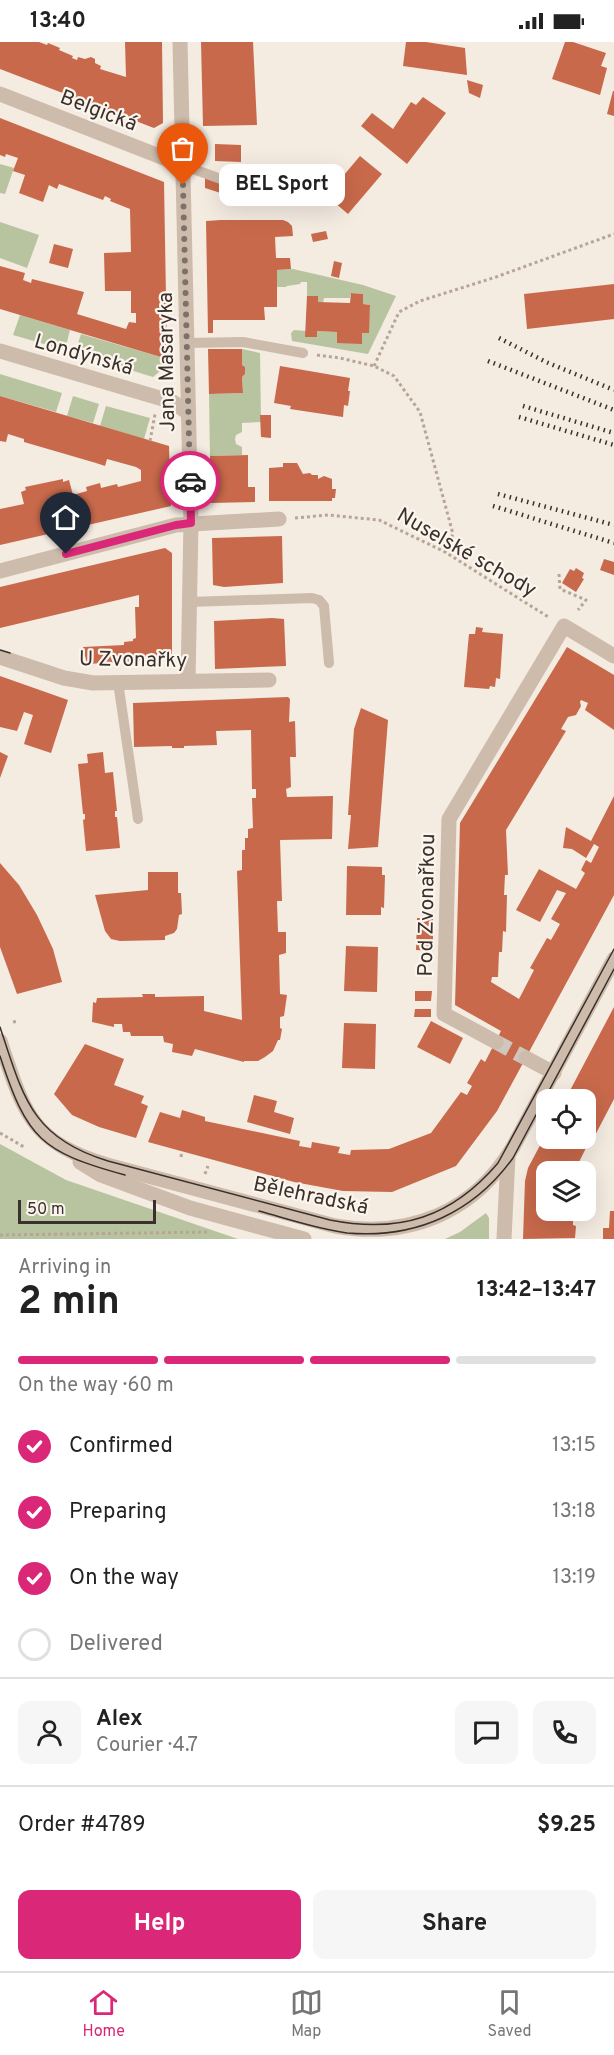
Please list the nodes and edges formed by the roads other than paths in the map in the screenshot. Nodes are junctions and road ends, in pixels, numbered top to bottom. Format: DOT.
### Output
graph roads {
  1 [pos="180,42"];
  2 [pos="0,94"];
  3 [pos="182,165"];
  4 [pos="221,179"];
  5 [pos="187,343"];
  6 [pos="0,351"];
  7 [pos="303,353"];
  8 [pos="188,413"];
  9 [pos="279,519"];
  10 [pos="191,523"];
  11 [pos="0,571"];
  12 [pos="189,602"];
  13 [pos="614,656"];
  14 [pos="0,657"];
  15 [pos="329,663"];
  16 [pos="269,680"];
  17 [pos="188,681"];
  18 [pos="118,682"];
  19 [pos="138,819"];
  20 [pos="614,959"];
  21 [pos="0,1041"];
  22 [pos="495,1042"];
  23 [pos="526,1058"];
  24 [pos="554,1073"];
  25 [pos="51,1140"];
  26 [pos="508,1156"];
  27 [pos="454,1208"];
  28 [pos="304,1239"];
  29 [pos="394,1239"];
  30 [pos="504,1239"];
  1 -- 3 [label="street, Jana Masaryka"];
  2 -- 3 [label="street, Belgická"];
  3 -- 4 [label="lane"];
  3 -- 5 [label="street, Jana Masaryka"];
  5 -- 7 [label="lane"];
  5 -- 8 [label="street, Jana Masaryka"];
  6 -- 8 [label="street, Londýnská"];
  8 -- 10 [label="street, Jana Masaryka"];
  9 -- 10 [label="street"];
  10 -- 11 [label="street"];
  10 -- 12 [label="street, Jana Masaryka"];
  12 -- 15 [label="lane"];
  12 -- 17 [label="street, Jana Masaryka"];
  13 -- 22 [label="street, Pod Zvonařkou"];
  14 -- 18 [label="street, U Zvonařky"];
  16 -- 17 [label="street, U Zvonařky"];
  17 -- 18 [label="street, U Zvonařky"];
  18 -- 19 [label="lane"];
  20 -- 24 [label="street, Bělehradská"];
  21 -- 25 [label="street, Bělehradská"];
  23 -- 24 [label="street"];
  24 -- 26 [label="street, Bělehradská"];
  25 -- 27 [label="street, Bělehradská"];
  25 -- 28 [label="street"];
  26 -- 27 [label="street, Bělehradská"];
  26 -- 30 [label="street"];
  27 -- 29 [label="street"];
}
